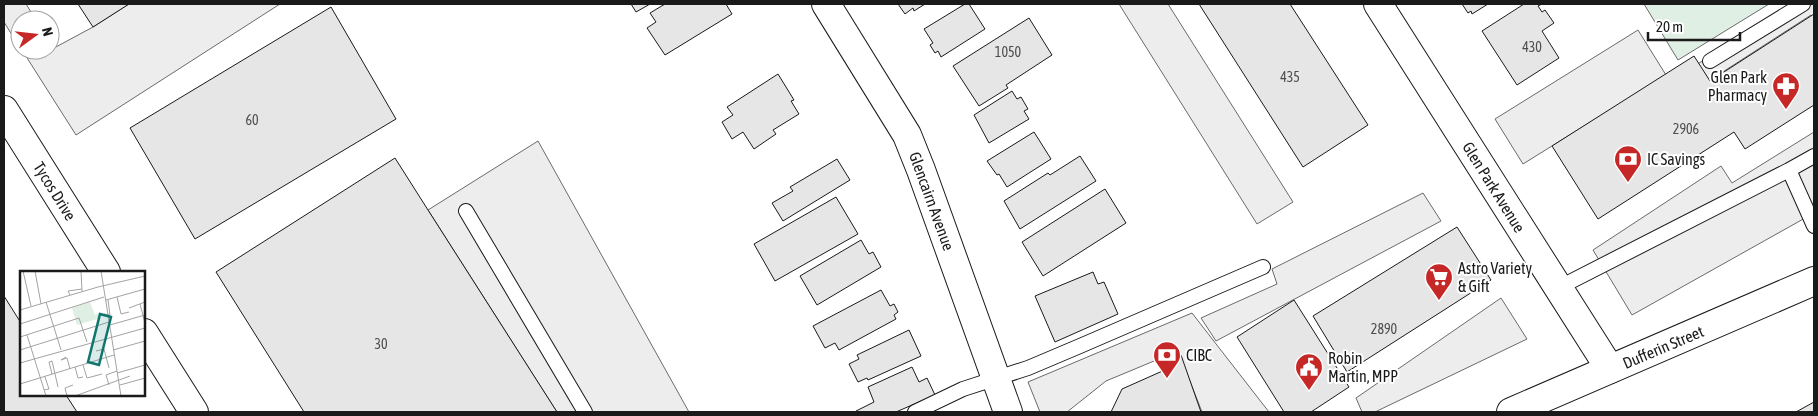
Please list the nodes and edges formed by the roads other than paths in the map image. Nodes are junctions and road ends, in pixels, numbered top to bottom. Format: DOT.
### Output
graph roads {
  1 [pos="826,4"];
  2 [pos="1378,4"];
  3 [pos="1803,4"];
  4 [pos="1710,61"];
  5 [pos="4,110"];
  6 [pos="1814,156"];
  7 [pos="1790,170"];
  8 [pos="466,211"];
  9 [pos="1814,226"];
  10 [pos="1263,267"];
  11 [pos="105,271"];
  12 [pos="1814,281"];
  13 [pos="1558,288"];
  14 [pos="145,335"];
  15 [pos="1610,369"];
  16 [pos="996,379"];
  17 [pos="194,412"];
  18 [pos="585,412"];
  19 [pos="916,412"];
  20 [pos="1008,412"];
  21 [pos="1511,412"];
  1 -- 16 [label="street, Glencairn Avenue"];
  2 -- 13 [label="street, Glen Park Avenue"];
  3 -- 4 [label="lane"];
  5 -- 11 [label="street, Tycos Drive"];
  6 -- 7 [label="lane"];
  7 -- 9 [label="lane"];
  7 -- 13 [label="lane"];
  8 -- 18 [label="lane"];
  10 -- 16 [label="lane"];
  12 -- 15 [label="street, Dufferin Street"];
  13 -- 15 [label="street, Glen Park Avenue"];
  14 -- 17 [label="street"];
  15 -- 21 [label="street, Dufferin Street"];
  16 -- 19 [label="lane"];
  16 -- 20 [label="street, Glencairn Avenue"];
}
